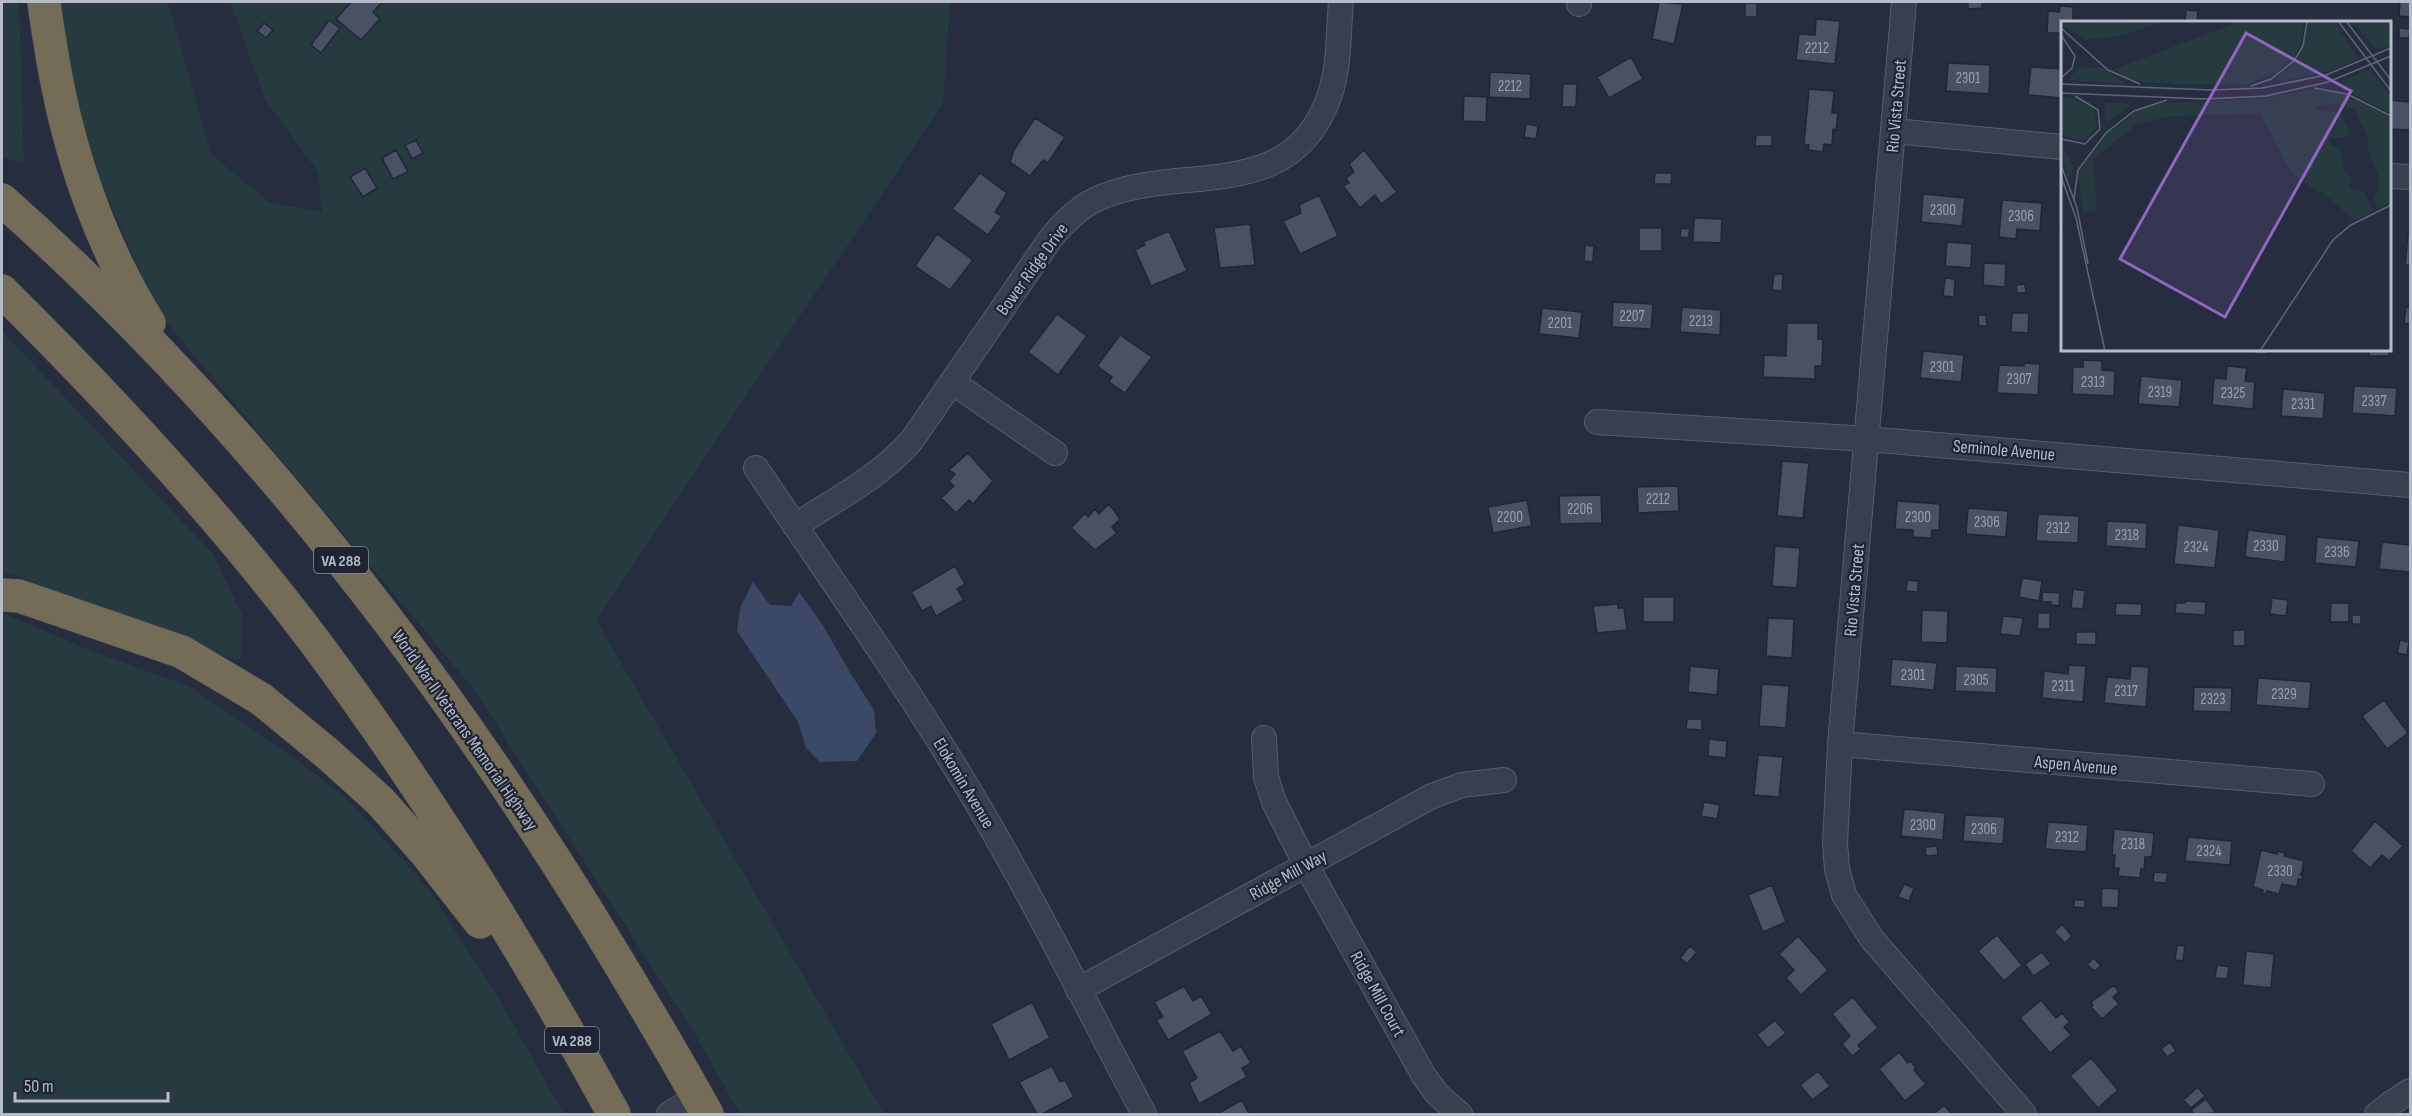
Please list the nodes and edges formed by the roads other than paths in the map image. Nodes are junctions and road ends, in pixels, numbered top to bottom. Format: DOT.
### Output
graph roads {
  1 [pos="44,2"];
  2 [pos="1341,2"];
  3 [pos="1904,2"];
  4 [pos="1894,132"];
  5 [pos="2061,147"];
  6 [pos="2391,176"];
  7 [pos="2410,177"];
  8 [pos="2,200"];
  9 [pos="2,291"];
  10 [pos="181,375"];
  11 [pos="952,382"];
  12 [pos="1597,422"];
  13 [pos="1867,439"];
  14 [pos="1055,453"];
  15 [pos="756,468"];
  16 [pos="2410,485"];
  17 [pos="795,526"];
  18 [pos="2,595"];
  19 [pos="1264,738"];
  20 [pos="1840,744"];
  21 [pos="1504,780"];
  22 [pos="2312,784"];
  23 [pos="1306,865"];
  24 [pos="529,966"];
  25 [pos="1078,990"];
  26 [pos="2410,1092"];
  27 [pos="702,1106"];
  28 [pos="614,1114"];
  29 [pos="669,1114"];
  30 [pos="1144,1114"];
  31 [pos="1460,1114"];
  32 [pos="2024,1114"];
  33 [pos="2377,1114"];
  1 -- 10 [label="highway"];
  2 -- 11 [label="street, Bower Ridge Drive"];
  3 -- 4 [label="street, Rio Vista Street"];
  4 -- 5 [label="street"];
  4 -- 13 [label="street, Rio Vista Street"];
  6 -- 7 [label="street"];
  8 -- 10 [label="highway"];
  9 -- 24 [label="highway"];
  10 -- 27 [label="highway, World War II Veterans Memorial Highway / VA 288"];
  11 -- 14 [label="street"];
  11 -- 17 [label="street, Bower Ridge Drive"];
  12 -- 13 [label="street, Seminole Avenue"];
  13 -- 16 [label="street, Seminole Avenue"];
  13 -- 20 [label="street, Rio Vista Street"];
  15 -- 17 [label="street, Elokomin Avenue"];
  17 -- 25 [label="street, Elokomin Avenue"];
  18 -- 24 [label="highway"];
  19 -- 23 [label="street, Ridge Mill Court"];
  20 -- 22 [label="street, Aspen Avenue"];
  20 -- 32 [label="street, Rio Vista Street"];
  21 -- 23 [label="street, Ridge Mill Way"];
  23 -- 25 [label="street, Ridge Mill Way"];
  23 -- 31 [label="street, Ridge Mill Court"];
  24 -- 28 [label="highway, VA 288"];
  25 -- 30 [label="street, Elokomin Avenue"];
  26 -- 33 [label="street"];
  27 -- 29 [label="street"];
}
